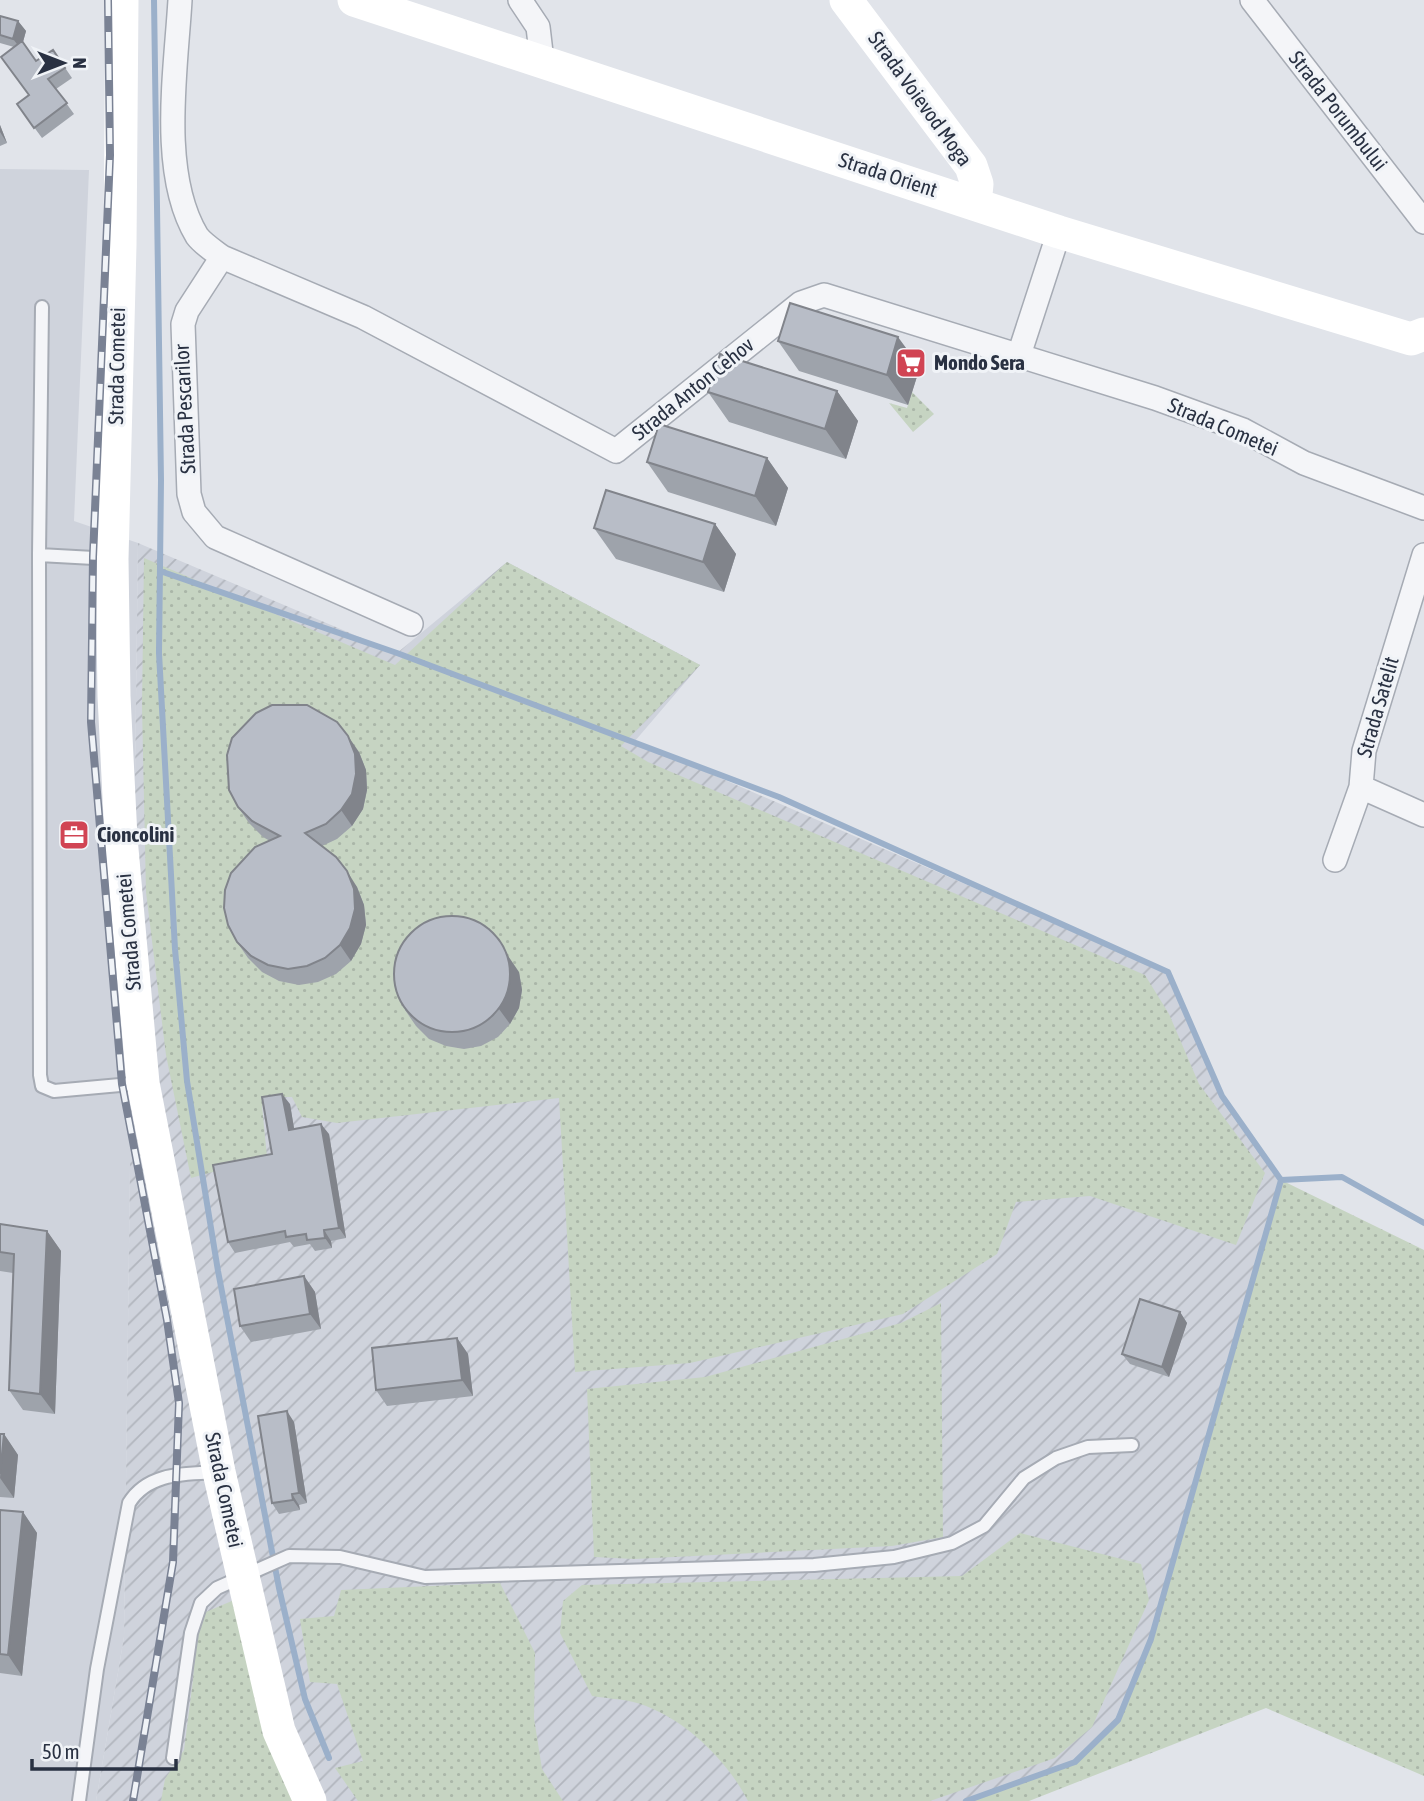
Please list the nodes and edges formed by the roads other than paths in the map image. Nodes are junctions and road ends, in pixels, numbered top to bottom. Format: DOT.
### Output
graph roads {
  1 [pos="122,0"];
  2 [pos="180,0"];
  3 [pos="354,0"];
  4 [pos="520,0"];
  5 [pos="846,0"];
  6 [pos="1252,0"];
  7 [pos="542,61"];
  8 [pos="975,204"];
  9 [pos="1424,222"];
  10 [pos="1059,232"];
  11 [pos="222,257"];
  12 [pos="42,307"];
  13 [pos="1420,339"];
  14 [pos="1019,355"];
  15 [pos="1424,508"];
  16 [pos="39,555"];
  17 [pos="1424,555"];
  18 [pos="112,559"];
  19 [pos="411,624"];
  20 [pos="1361,786"];
  21 [pos="1424,815"];
  22 [pos="1335,860"];
  23 [pos="143,1083"];
  24 [pos="1132,1445"];
  25 [pos="219,1472"];
  26 [pos="243,1576"];
  27 [pos="173,1758"];
  28 [pos="79,1801"];
  29 [pos="310,1801"];
  1 -- 18 [label="street, Strada Cometei"];
  2 -- 11 [label="street"];
  3 -- 7 [label="street, Strada Orient"];
  4 -- 7 [label="street"];
  5 -- 8 [label="street, Strada Voievod Moga"];
  6 -- 9 [label="street, Strada Porumbului"];
  7 -- 8 [label="street, Strada Orient"];
  8 -- 10 [label="street, Strada Orient"];
  10 -- 13 [label="street, Strada Orient"];
  10 -- 14 [label="street"];
  11 -- 14 [label="street, Strada Anton Cehov"];
  11 -- 19 [label="street, Strada Pescarilor"];
  12 -- 16 [label="lane"];
  14 -- 15 [label="street, Strada Cometei"];
  16 -- 18 [label="lane"];
  16 -- 23 [label="lane"];
  17 -- 20 [label="street, Strada Satelit"];
  18 -- 23 [label="street, Strada Cometei"];
  20 -- 21 [label="street"];
  20 -- 22 [label="street, Strada Satelit"];
  23 -- 25 [label="street, Strada Cometei"];
  24 -- 26 [label="lane"];
  25 -- 26 [label="street, Strada Cometei"];
  25 -- 28 [label="lane"];
  26 -- 27 [label="lane"];
  26 -- 29 [label="street, Strada Cometei"];
}
